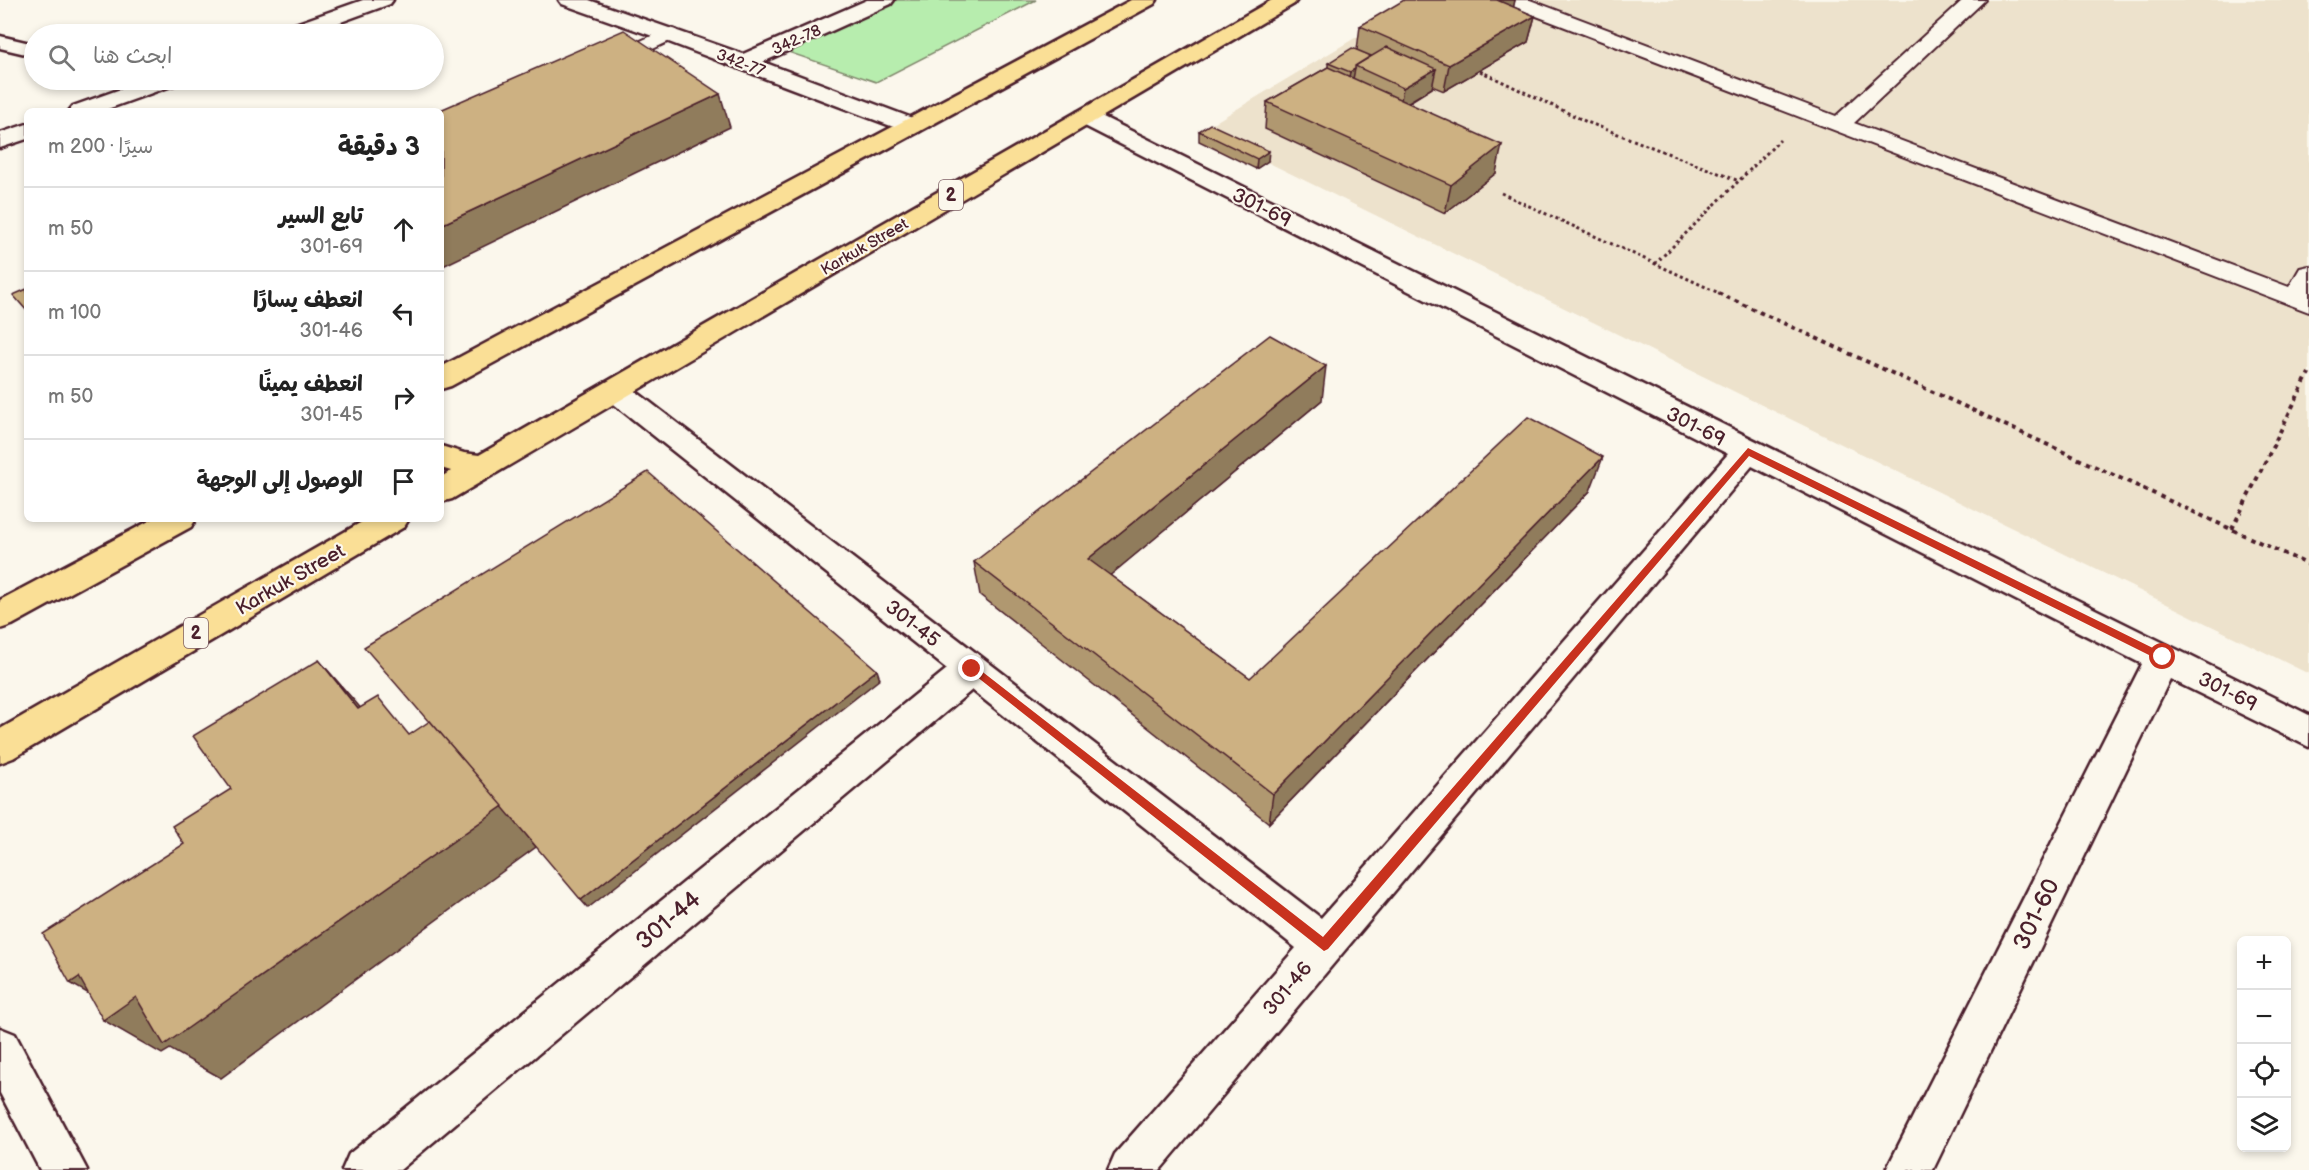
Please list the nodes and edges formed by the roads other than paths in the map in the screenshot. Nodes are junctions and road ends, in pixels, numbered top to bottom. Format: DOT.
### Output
graph roads {
  1 [pos="383,0"];
  2 [pos="569,0"];
  3 [pos="884,0"];
  4 [pos="1147,0"];
  5 [pos="1287,0"];
  6 [pos="1512,0"];
  7 [pos="1975,0"];
  8 [pos="317,24"];
  9 [pos="669,34"];
  10 [pos="0,42"];
  11 [pos="24,48"];
  12 [pos="742,63"];
  13 [pos="593,69"];
  14 [pos="135,90"];
  15 [pos="89,108"];
  16 [pos="1085,117"];
  17 [pos="1839,125"];
  18 [pos="912,126"];
  19 [pos="24,132"];
  20 [pos="0,141"];
  21 [pos="2309,274"];
  22 [pos="2302,302"];
  23 [pos="444,377"];
  24 [pos="615,390"];
  25 [pos="1748,451"];
  26 [pos="444,458"];
  27 [pos="484,466"];
  28 [pos="444,489"];
  29 [pos="174,522"];
  30 [pos="388,522"];
  31 [pos="0,616"];
  32 [pos="2163,657"];
  33 [pos="972,669"];
  34 [pos="2309,732"];
  35 [pos="0,747"];
  36 [pos="1324,945"];
  37 [pos="0,1049"];
  38 [pos="64,1170"];
  39 [pos="365,1170"];
  40 [pos="1131,1170"];
  41 [pos="1909,1170"];
  1 -- 8 [label="street"];
  2 -- 9 [label="street, 342-77"];
  3 -- 12 [label="street, 342-78"];
  4 -- 18 [label="highway"];
  5 -- 16 [label="highway, Karkuk Street / 2"];
  6 -- 17 [label="lane"];
  7 -- 17 [label="lane"];
  9 -- 12 [label="street, 342-77"];
  9 -- 13 [label="lane"];
  10 -- 11 [label="street"];
  12 -- 18 [label="street, 342-77"];
  14 -- 15 [label="street"];
  16 -- 24 [label="highway, Karkuk Street / 2"];
  16 -- 25 [label="street, 301-69"];
  17 -- 22 [label="lane"];
  18 -- 23 [label="highway"];
  19 -- 20 [label="street"];
  21 -- 22 [label="lane"];
  24 -- 27 [label="highway, Karkuk Street / 2"];
  24 -- 33 [label="street, 301-45"];
  25 -- 32 [label="street, 301-69"];
  25 -- 36 [label="street, 301-46"];
  26 -- 27 [label="highway"];
  27 -- 28 [label="highway, Karkuk Street / 2"];
  29 -- 31 [label="highway"];
  30 -- 35 [label="highway, Karkuk Street / 2"];
  32 -- 34 [label="street, 301-69"];
  32 -- 41 [label="street, 301-60"];
  33 -- 36 [label="street, 301-45"];
  33 -- 39 [label="street, 301-44"];
  36 -- 40 [label="street, 301-46"];
  37 -- 38 [label="street"];
}
